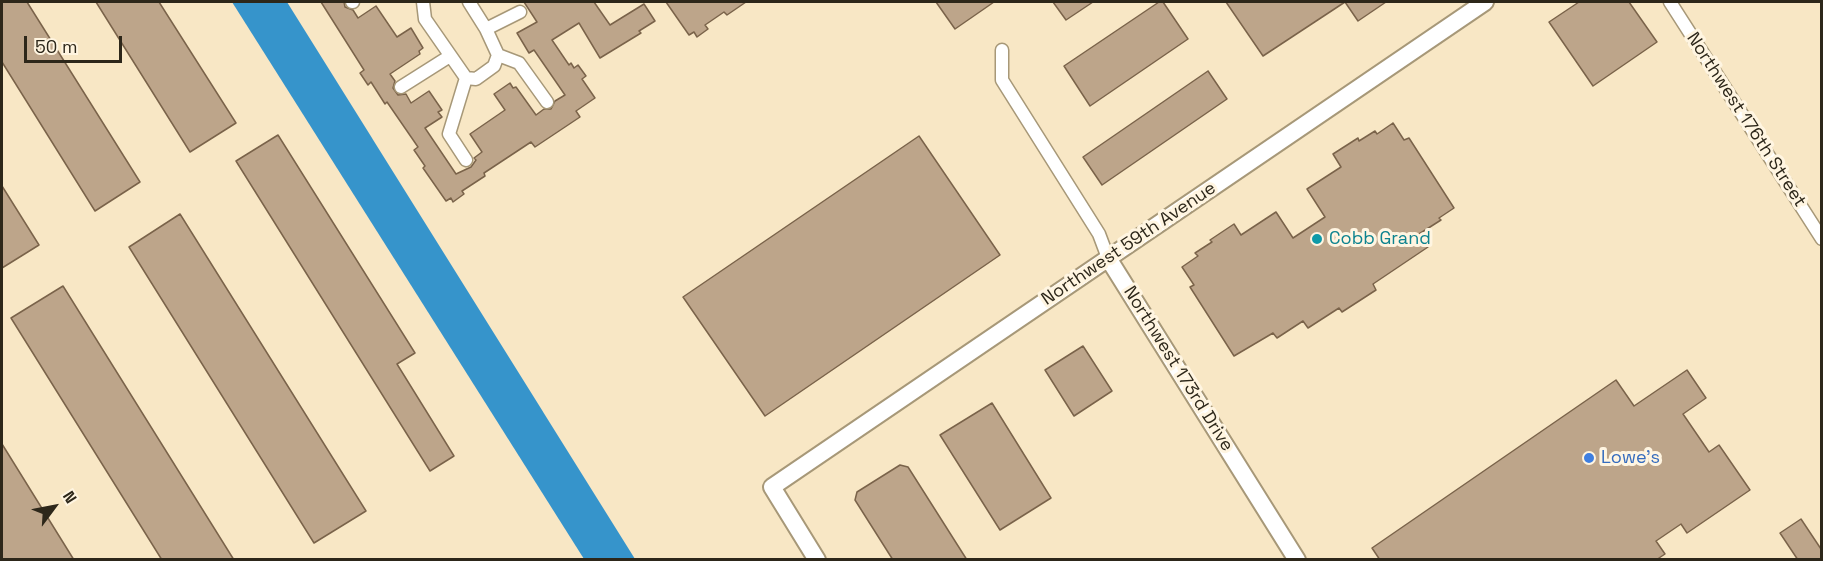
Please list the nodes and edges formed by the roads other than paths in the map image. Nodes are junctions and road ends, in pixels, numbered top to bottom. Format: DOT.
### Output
graph roads {
  1 [pos="423,2"];
  2 [pos="469,2"];
  3 [pos="1485,2"];
  4 [pos="1670,2"];
  5 [pos="520,12"];
  6 [pos="486,29"];
  7 [pos="1002,50"];
  8 [pos="498,55"];
  9 [pos="450,56"];
  10 [pos="466,78"];
  11 [pos="401,87"];
  12 [pos="547,102"];
  13 [pos="466,160"];
  14 [pos="1821,239"];
  15 [pos="1108,258"];
  16 [pos="818,560"];
  17 [pos="1297,560"];
  1 -- 9 [label="street"];
  2 -- 6 [label="street"];
  3 -- 15 [label="street, Northwest 59th Avenue"];
  4 -- 14 [label="street, Northwest 176th Street"];
  5 -- 6 [label="street"];
  6 -- 8 [label="street"];
  7 -- 15 [label="street, Northwest 173rd Drive"];
  8 -- 10 [label="street"];
  8 -- 12 [label="street"];
  9 -- 10 [label="street"];
  9 -- 11 [label="street"];
  10 -- 13 [label="street"];
  15 -- 16 [label="street, Northwest 59th Avenue"];
  15 -- 17 [label="street, Northwest 173rd Drive"];
}
